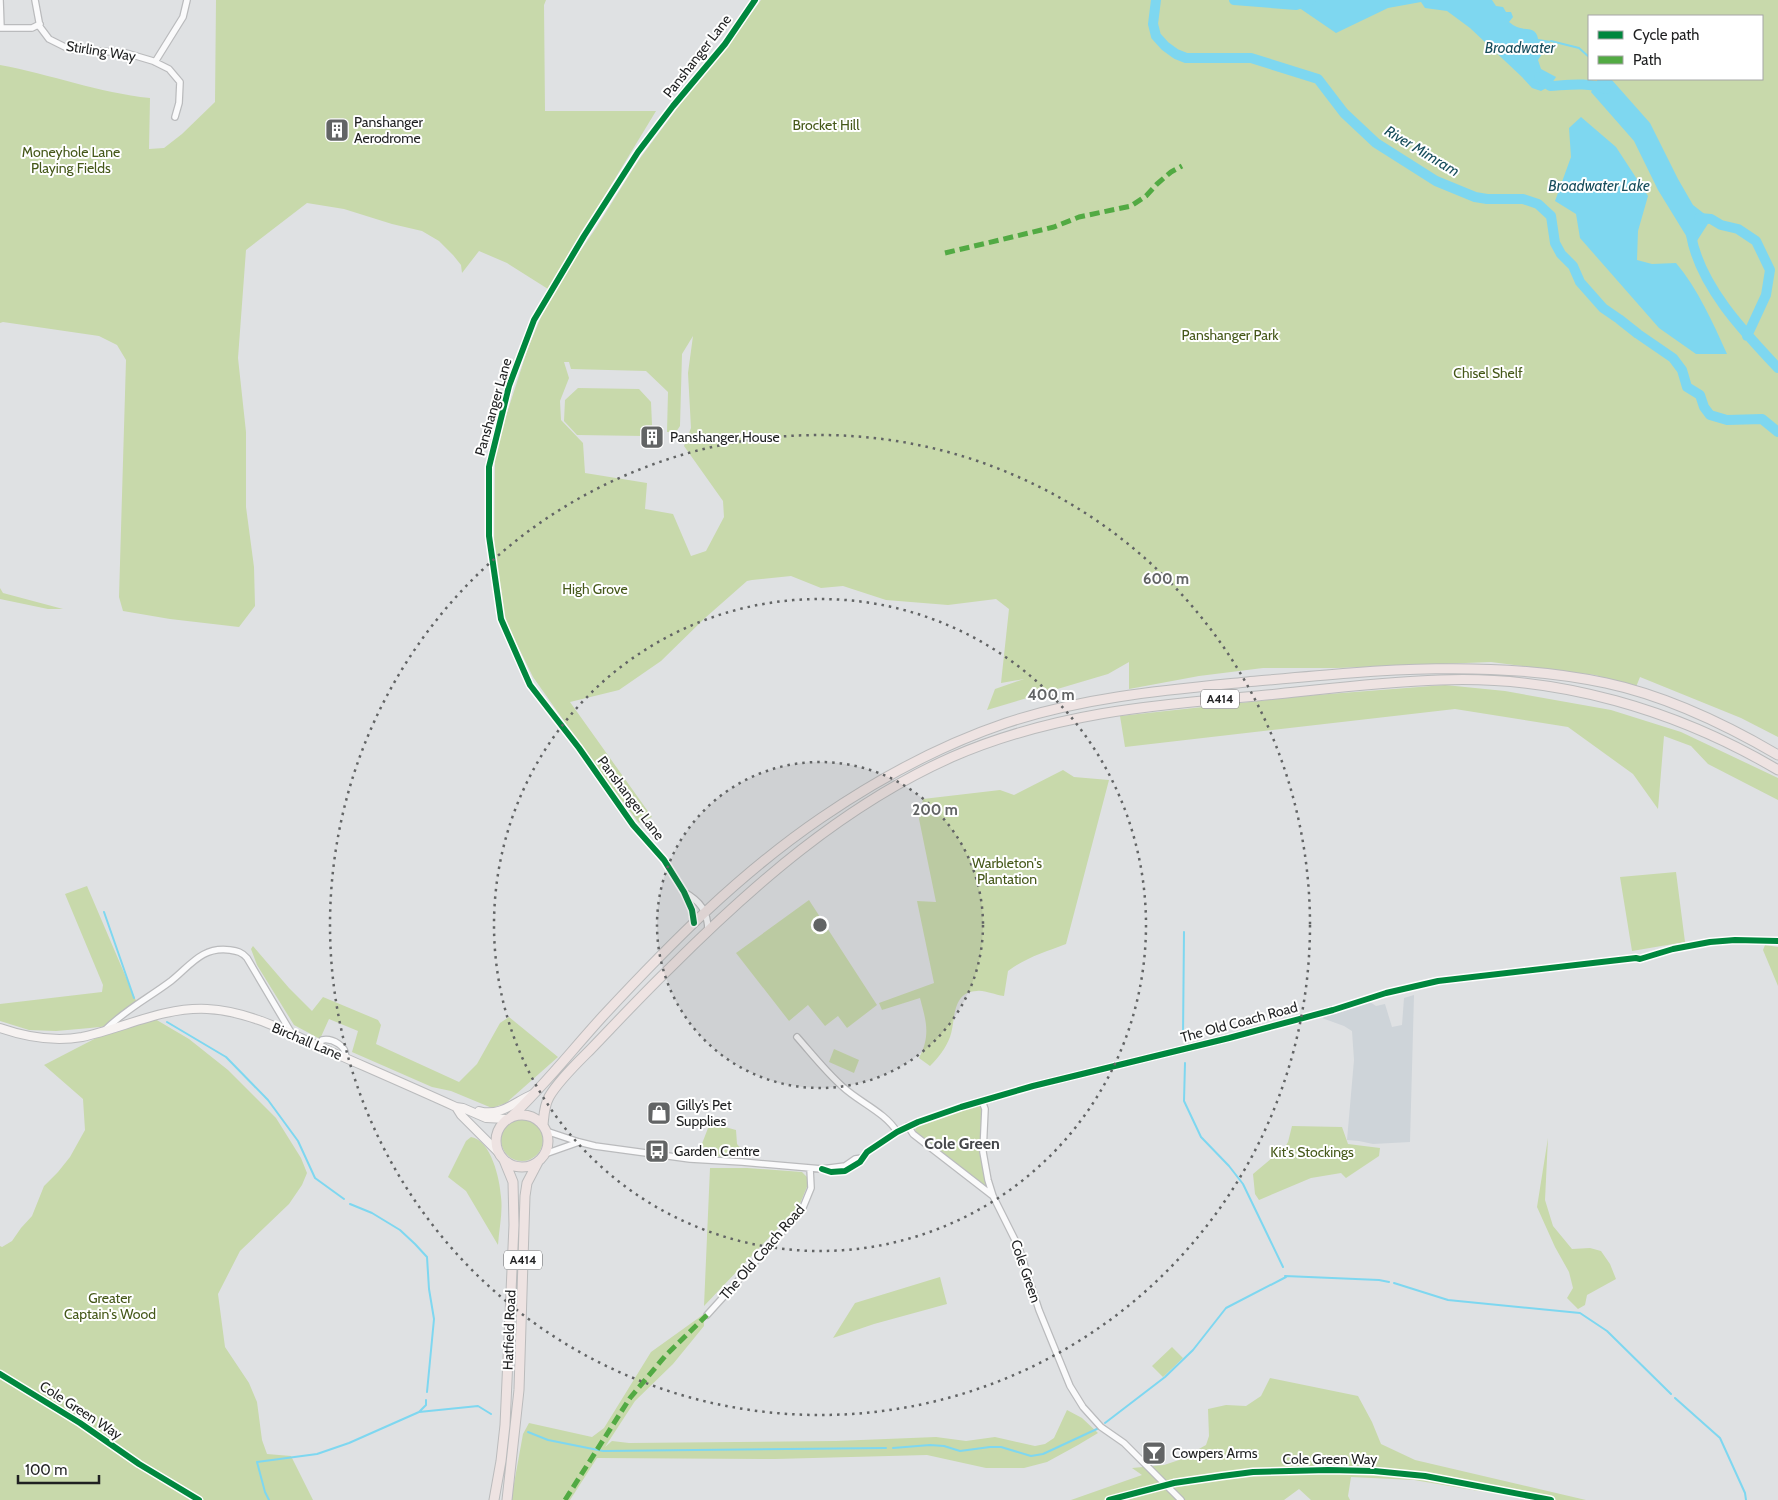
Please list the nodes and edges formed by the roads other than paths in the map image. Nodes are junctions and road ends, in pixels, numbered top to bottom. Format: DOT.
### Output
graph roads {
  1 [pos="0,0"];
  2 [pos="35,0"];
  3 [pos="187,0"];
  4 [pos="755,0"];
  5 [pos="40,24"];
  6 [pos="0,28"];
  7 [pos="156,62"];
  8 [pos="176,117"];
  9 [pos="1778,755"];
  10 [pos="1778,770"];
  11 [pos="684,892"];
  12 [pos="705,912"];
  13 [pos="694,923"];
  14 [pos="708,931"];
  15 [pos="1778,941"];
  16 [pos="0,1028"];
  17 [pos="105,1030"];
  18 [pos="292,1034"];
  19 [pos="797,1038"];
  20 [pos="538,1091"];
  21 [pos="982,1101"];
  22 [pos="459,1108"];
  23 [pos="508,1118"];
  24 [pos="908,1126"];
  25 [pos="545,1128"];
  26 [pos="897,1132"];
  27 [pos="579,1142"];
  28 [pos="498,1152"];
  29 [pos="545,1154"];
  30 [pos="504,1160"];
  31 [pos="538,1162"];
  32 [pos="810,1168"];
  33 [pos="993,1196"];
  34 [pos="708,1314"];
  35 [pos="494,1500"];
  36 [pos="506,1500"];
  37 [pos="1181,1500"];
  1 -- 6 [label="street"];
  2 -- 5 [label="street, Stirling Way"];
  3 -- 7 [label="street, Stirling Way"];
  4 -- 11 [label="street, Panshanger Lane"];
  5 -- 6 [label="street"];
  5 -- 7 [label="street, Stirling Way"];
  7 -- 8 [label="street"];
  9 -- 12 [label="highway, A414"];
  10 -- 14 [label="highway, A414"];
  11 -- 12 [label="street, Panshanger Lane"];
  11 -- 13 [label="street, Panshanger Lane"];
  12 -- 13 [label="highway, A414"];
  12 -- 14 [label="street"];
  13 -- 20 [label="highway, A414"];
  14 -- 25 [label="highway, A414"];
  15 -- 21 [label="street, The Old Coach Road"];
  16 -- 17 [label="main road, Birchall Lane"];
  17 -- 18 [label="main road, Birchall Lane"];
  17 -- 18 [label="street"];
  18 -- 22 [label="main road, Birchall Lane"];
  19 -- 26 [label="street"];
  20 -- 22 [label="main road"];
  20 -- 23 [label="highway, A414"];
  21 -- 24 [label="street, The Old Coach Road"];
  21 -- 33 [label="street, Cole Green"];
  22 -- 23 [label="main road, Birchall Lane"];
  22 -- 28 [label="main road, Birchall Lane"];
  23 -- 25 [label="highway"];
  23 -- 28 [label="highway"];
  24 -- 26 [label="street, The Old Coach Road"];
  24 -- 33 [label="street"];
  25 -- 27 [label="street"];
  25 -- 29 [label="highway"];
  26 -- 32 [label="street, The Old Coach Road"];
  27 -- 29 [label="street"];
  27 -- 32 [label="street"];
  28 -- 30 [label="highway"];
  29 -- 31 [label="highway"];
  30 -- 31 [label="highway"];
  30 -- 35 [label="highway, Hatfield Road / A414"];
  31 -- 36 [label="highway, Hatfield Road / A414"];
  32 -- 34 [label="street, The Old Coach Road"];
  33 -- 37 [label="street, Cole Green"];
}
